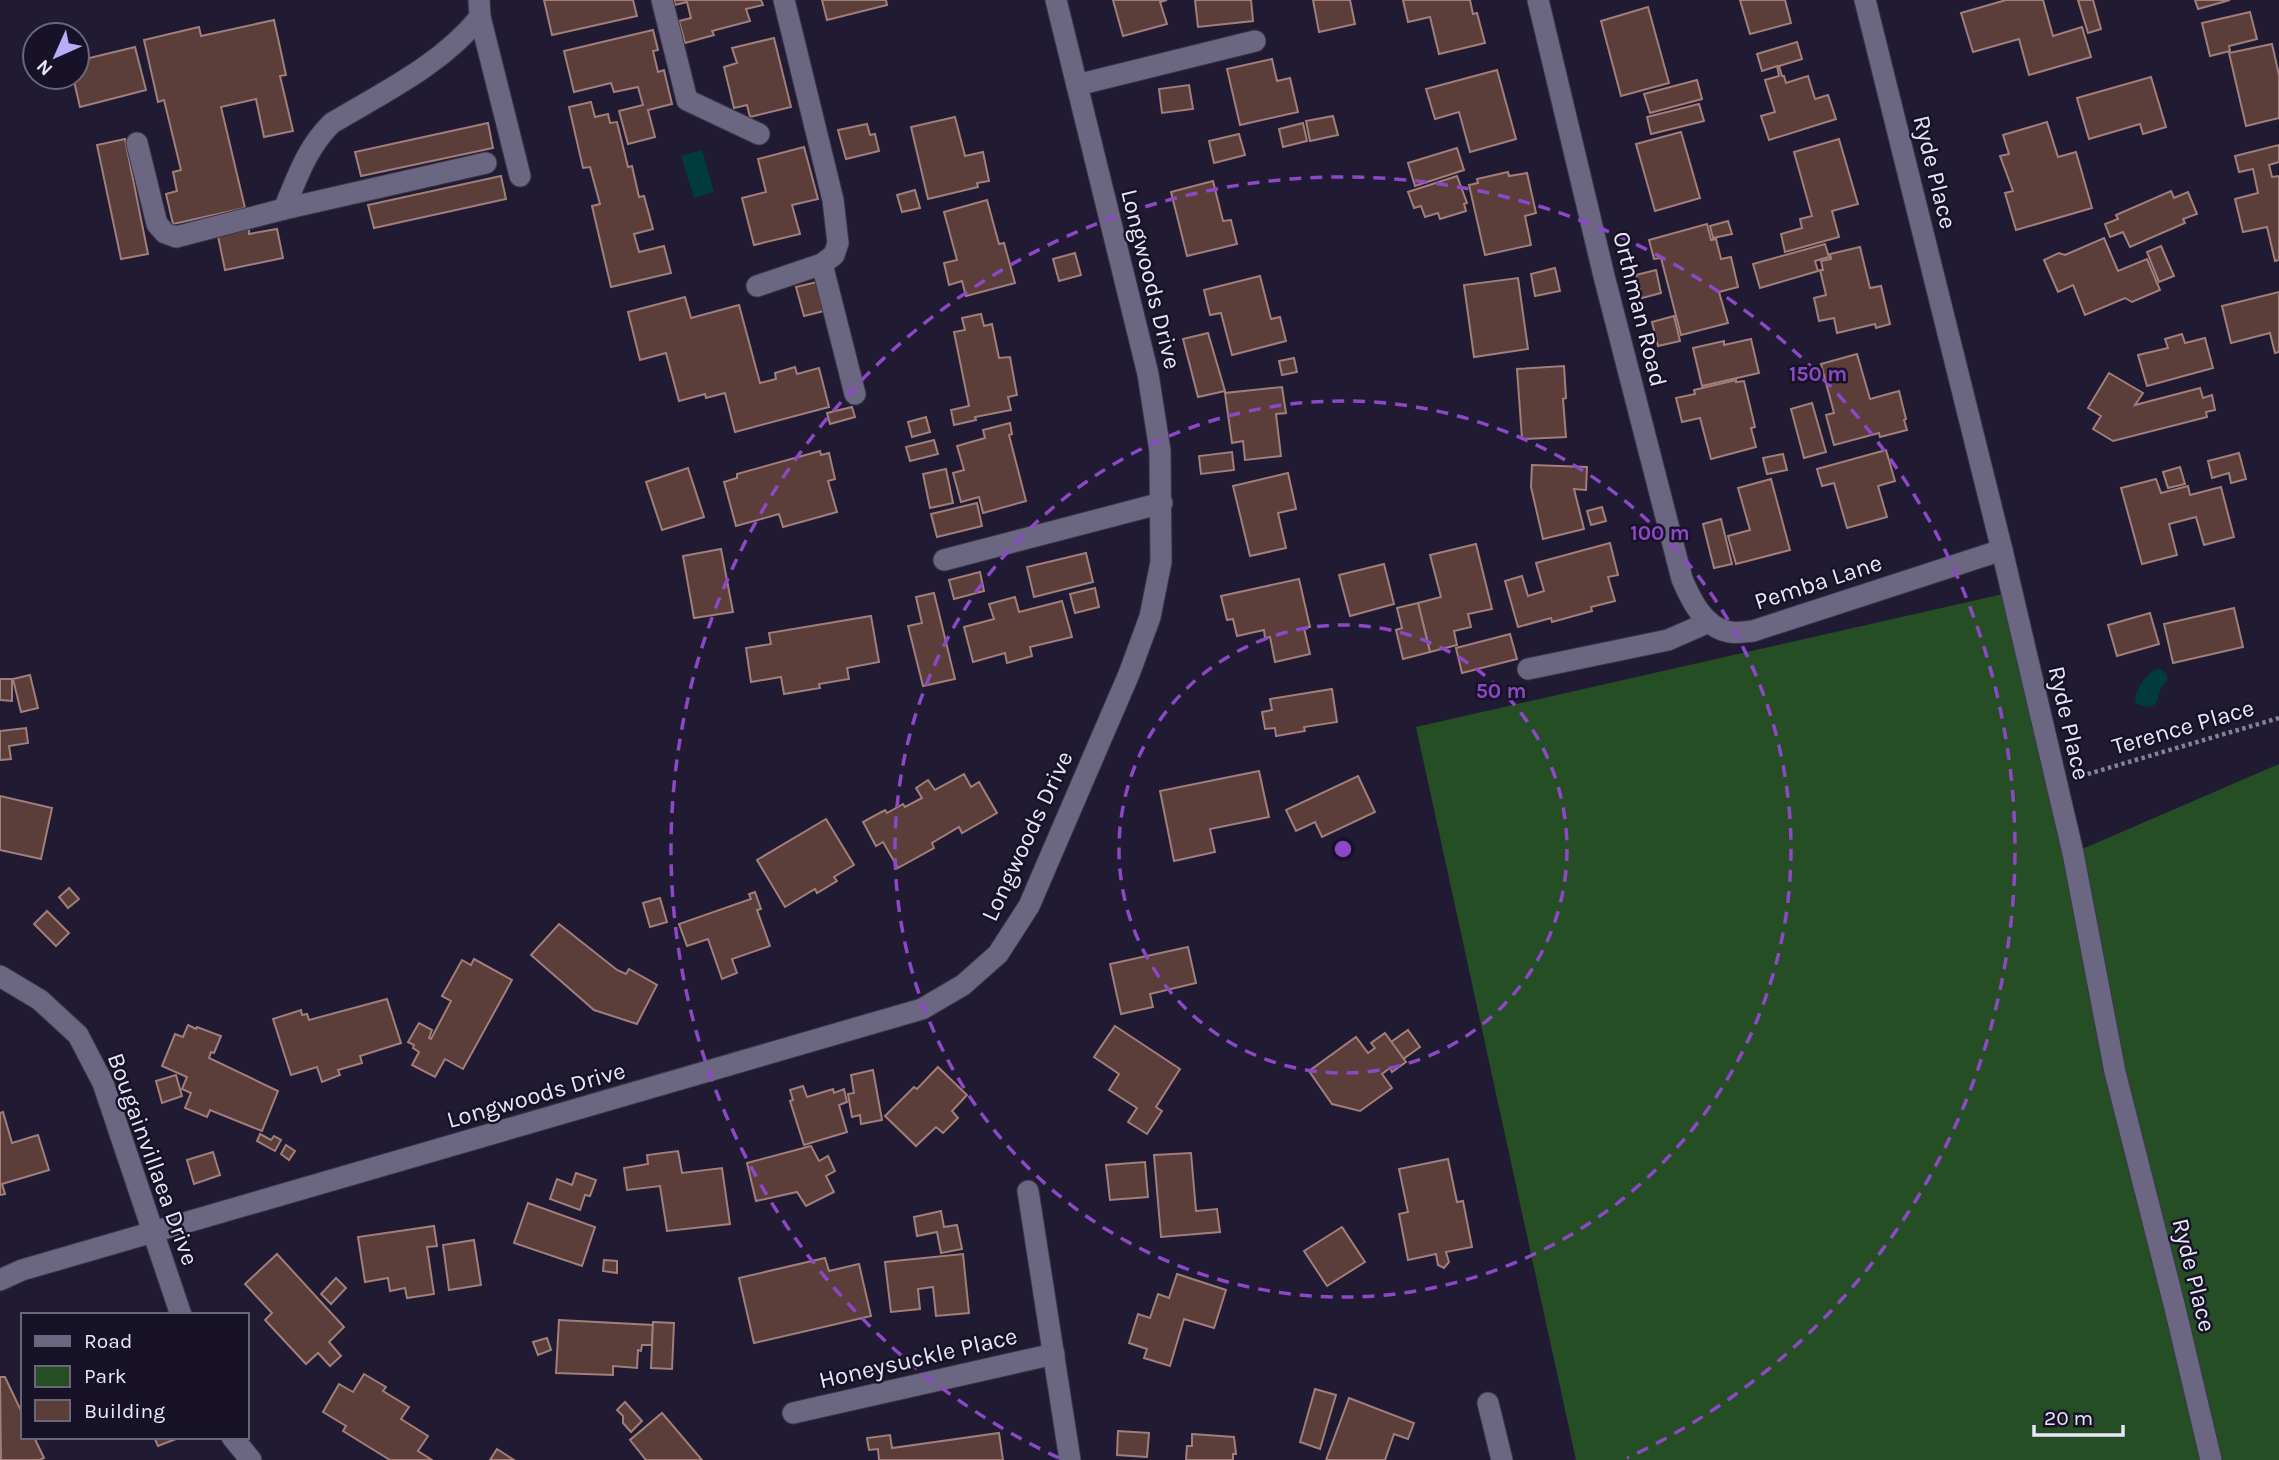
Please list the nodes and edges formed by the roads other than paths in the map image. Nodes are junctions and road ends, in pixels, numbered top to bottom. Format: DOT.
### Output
graph roads {
  1 [pos="662,0"];
  2 [pos="784,0"];
  3 [pos="1056,0"];
  4 [pos="1538,0"];
  5 [pos="1865,0"];
  6 [pos="479,8"];
  7 [pos="1255,41"];
  8 [pos="1077,85"];
  9 [pos="759,134"];
  10 [pos="137,143"];
  11 [pos="486,163"];
  12 [pos="520,176"];
  13 [pos="284,209"];
  14 [pos="822,264"];
  15 [pos="757,286"];
  16 [pos="855,394"];
  17 [pos="1162,503"];
  18 [pos="2002,550"];
  19 [pos="944,559"];
  20 [pos="1709,622"];
  21 [pos="1528,669"];
  22 [pos="0,976"];
  23 [pos="1028,1191"];
  24 [pos="152,1234"];
  25 [pos="0,1280"];
  26 [pos="180,1313"];
  27 [pos="1054,1354"];
  28 [pos="1488,1403"];
  29 [pos="793,1413"];
  30 [pos="234,1439"];
  31 [pos="251,1460"];
  32 [pos="1070,1460"];
  33 [pos="1502,1460"];
  34 [pos="2211,1460"];
  1 -- 9 [label="street"];
  2 -- 14 [label="street"];
  3 -- 8 [label="street, Longwoods Drive"];
  4 -- 20 [label="street, Orthman Road"];
  5 -- 18 [label="street, Ryde Place"];
  6 -- 12 [label="street"];
  6 -- 13 [label="street"];
  7 -- 8 [label="street"];
  8 -- 17 [label="street, Longwoods Drive"];
  10 -- 13 [label="street"];
  11 -- 13 [label="street"];
  14 -- 15 [label="street"];
  14 -- 16 [label="street"];
  17 -- 19 [label="street"];
  17 -- 24 [label="street, Longwoods Drive"];
  18 -- 20 [label="street, Pemba Lane"];
  18 -- 34 [label="street, Ryde Place"];
  20 -- 21 [label="street"];
  22 -- 24 [label="street, Bougainvillaea Drive"];
  23 -- 27 [label="street, Honeysuckle Place"];
  24 -- 25 [label="street, Longwoods Drive"];
  24 -- 26 [label="street, Bougainvillaea Drive"];
  27 -- 29 [label="street, Honeysuckle Place"];
  27 -- 32 [label="street, Honeysuckle Place"];
  28 -- 33 [label="street"];
  30 -- 31 [label="street"];
}
